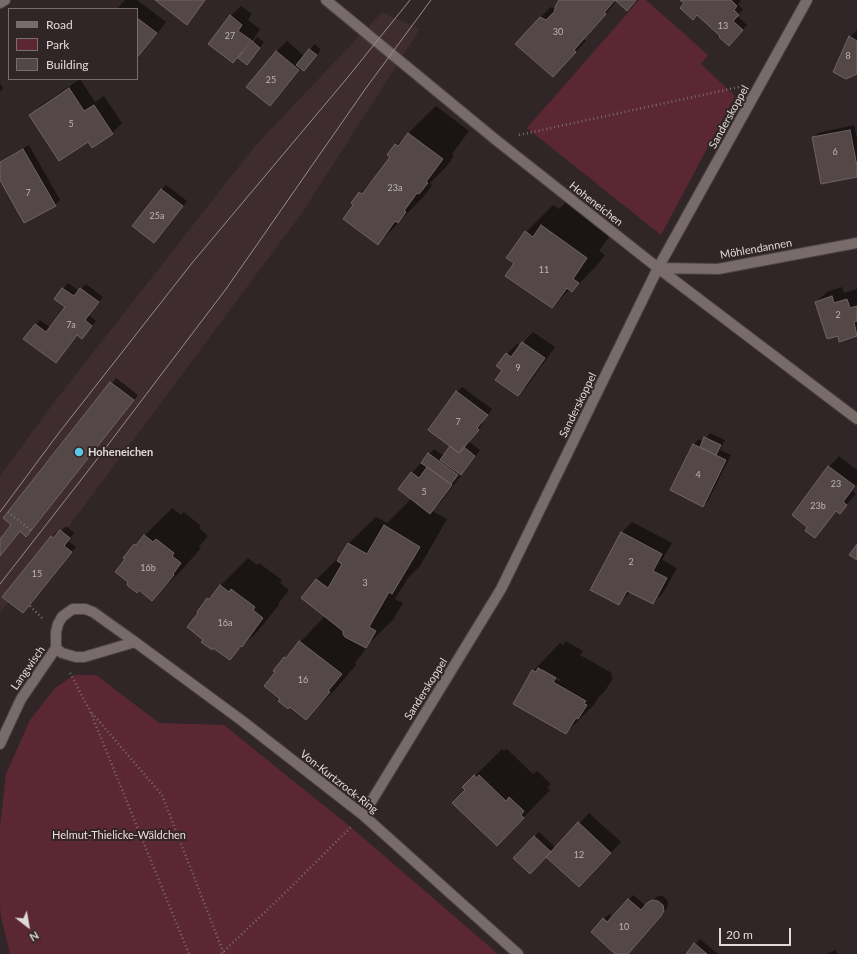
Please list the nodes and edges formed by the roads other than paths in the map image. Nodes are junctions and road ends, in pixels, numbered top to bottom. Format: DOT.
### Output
graph roads {
  1 [pos="5,0"];
  2 [pos="326,0"];
  3 [pos="807,0"];
  4 [pos="0,3"];
  5 [pos="857,243"];
  6 [pos="658,268"];
  7 [pos="857,419"];
  8 [pos="135,642"];
  9 [pos="56,648"];
  10 [pos="0,744"];
  11 [pos="363,815"];
  12 [pos="518,954"];
  1 -- 4 [label="street"];
  2 -- 6 [label="street, Hoheneichen"];
  3 -- 6 [label="street, Sanderskoppel"];
  5 -- 6 [label="street, Möhlendannen"];
  6 -- 7 [label="street, Hoheneichen"];
  6 -- 11 [label="street, Sanderskoppel"];
  8 -- 9 [label="street"];
  8 -- 9 [label="street, Von-Kurtzrock-Ring"];
  8 -- 11 [label="street, Von-Kurtzrock-Ring"];
  9 -- 10 [label="street, Langwisch"];
  11 -- 12 [label="street, Von-Kurtzrock-Ring"];
}
